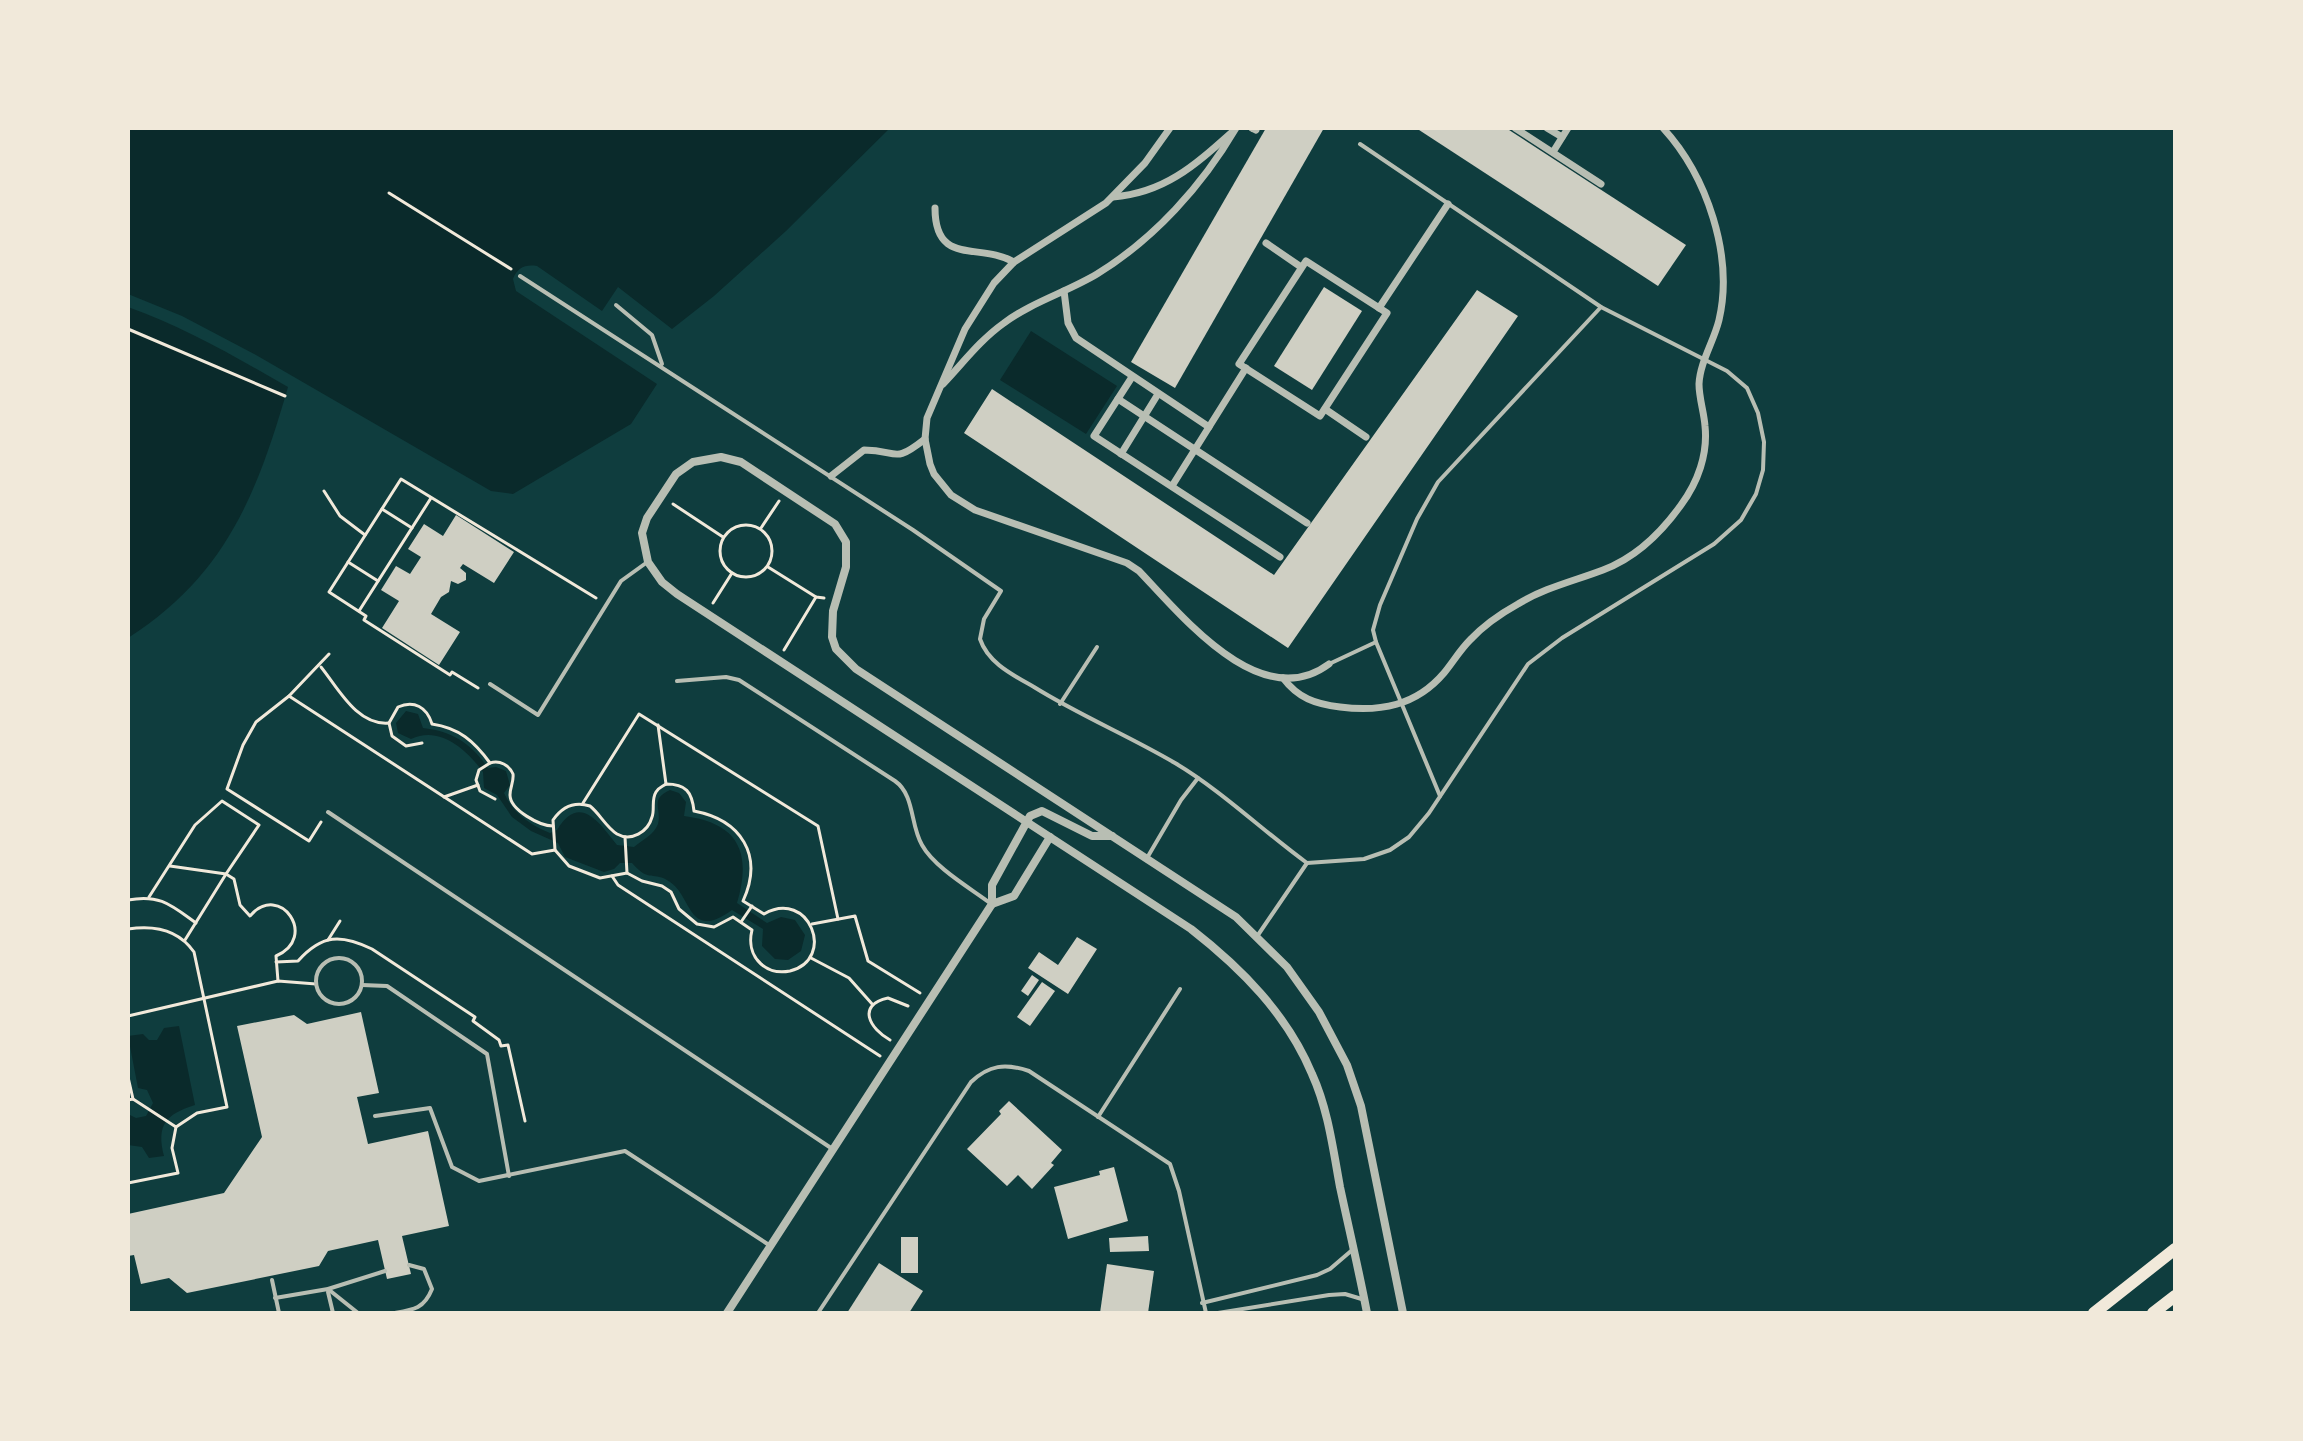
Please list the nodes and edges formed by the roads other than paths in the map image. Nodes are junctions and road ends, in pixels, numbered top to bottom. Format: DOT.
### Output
graph roads {
  1 [pos="1170,128"];
  2 [pos="1236,128"];
  3 [pos="1516,128"];
  4 [pos="1547,128"];
  5 [pos="1568,128"];
  6 [pos="1663,128"];
  7 [pos="1562,137"];
  8 [pos="1360,144"];
  9 [pos="1553,152"];
  10 [pos="1601,184"];
  11 [pos="1113,197"];
  12 [pos="1448,204"];
  13 [pos="935,208"];
  14 [pos="1266,243"];
  15 [pos="1014,262"];
  16 [pos="1301,267"];
  17 [pos="520,276"];
  18 [pos="1064,291"];
  19 [pos="616,305"];
  20 [pos="1601,307"];
  21 [pos="1379,308"];
  22 [pos="1706,359"];
  23 [pos="663,366"];
  24 [pos="1246,368"];
  25 [pos="1132,377"];
  26 [pos="939,388"];
  27 [pos="1158,394"];
  28 [pos="1118,399"];
  29 [pos="1325,409"];
  30 [pos="1144,416"];
  31 [pos="1209,427"];
  32 [pos="1366,437"];
  33 [pos="925,439"];
  34 [pos="1195,449"];
  35 [pos="1121,454"];
  36 [pos="831,476"];
  37 [pos="1172,486"];
  38 [pos="1307,523"];
  39 [pos="1280,557"];
  40 [pos="648,562"];
  41 [pos="1376,642"];
  42 [pos="1097,647"];
  43 [pos="1329,664"];
  44 [pos="1283,678"];
  45 [pos="677,681"];
  46 [pos="490,684"];
  47 [pos="1060,704"];
  48 [pos="1402,704"];
  49 [pos="1198,778"];
  50 [pos="1440,796"];
  51 [pos="328,812"];
  52 [pos="1026,822"];
  53 [pos="1112,836"];
  54 [pos="1050,837"];
  55 [pos="1147,858"];
  56 [pos="1307,863"];
  57 [pos="992,904"];
  58 [pos="1258,935"];
  59 [pos="362,985"];
  60 [pos="1180,989"];
  61 [pos="375,1116"];
  62 [pos="1098,1117"];
  63 [pos="833,1149"];
  64 [pos="509,1176"];
  65 [pos="771,1246"];
  66 [pos="1353,1249"];
  67 [pos="2175,1249"];
  68 [pos="409,1265"];
  69 [pos="385,1271"];
  70 [pos="272,1280"];
  71 [pos="328,1289"];
  72 [pos="2175,1296"];
  73 [pos="275,1298"];
  74 [pos="1365,1300"];
  75 [pos="1202,1303"];
  76 [pos="279,1313"];
  77 [pos="333,1313"];
  78 [pos="358,1313"];
  79 [pos="394,1313"];
  80 [pos="727,1313"];
  81 [pos="818,1313"];
  82 [pos="1206,1313"];
  83 [pos="1218,1313"];
  84 [pos="1367,1313"];
  85 [pos="1403,1313"];
  86 [pos="2094,1313"];
  87 [pos="2153,1313"];
  1 -- 11 [label="street"];
  2 -- 11 [label="street"];
  2 -- 18 [label="street"];
  3 -- 9 [label="street"];
  4 -- 7 [label="street"];
  5 -- 7 [label="street"];
  6 -- 22 [label="street"];
  7 -- 9 [label="street"];
  8 -- 12 [label="lane"];
  9 -- 10 [label="street"];
  11 -- 15 [label="street"];
  12 -- 20 [label="lane"];
  12 -- 21 [label="street"];
  13 -- 15 [label="street"];
  14 -- 16 [label="street"];
  15 -- 26 [label="street"];
  16 -- 21 [label="street"];
  16 -- 24 [label="street"];
  17 -- 23 [label="lane"];
  18 -- 25 [label="street"];
  18 -- 26 [label="street"];
  19 -- 23 [label="lane"];
  20 -- 22 [label="lane"];
  20 -- 41 [label="lane"];
  21 -- 29 [label="street"];
  22 -- 48 [label="street"];
  22 -- 50 [label="lane"];
  23 -- 36 [label="lane"];
  24 -- 29 [label="street"];
  24 -- 31 [label="street"];
  25 -- 27 [label="street"];
  25 -- 28 [label="street"];
  26 -- 33 [label="street"];
  27 -- 30 [label="street"];
  27 -- 31 [label="street"];
  28 -- 30 [label="street"];
  28 -- 35 [label="street"];
  29 -- 32 [label="street"];
  30 -- 34 [label="street"];
  30 -- 35 [label="street"];
  31 -- 34 [label="street"];
  33 -- 36 [label="street"];
  33 -- 44 [label="street"];
  34 -- 37 [label="street"];
  34 -- 38 [label="street"];
  35 -- 37 [label="street"];
  36 -- 47 [label="lane"];
  37 -- 39 [label="street"];
  40 -- 46 [label="lane"];
  40 -- 52 [label="street"];
  40 -- 53 [label="street"];
  41 -- 43 [label="lane"];
  41 -- 48 [label="lane"];
  42 -- 47 [label="lane"];
  43 -- 44 [label="street"];
  44 -- 48 [label="street"];
  45 -- 57 [label="lane"];
  47 -- 49 [label="lane"];
  48 -- 50 [label="lane"];
  49 -- 55 [label="lane"];
  49 -- 56 [label="lane"];
  50 -- 56 [label="lane"];
  51 -- 63 [label="lane"];
  52 -- 53 [label="street"];
  52 -- 54 [label="street"];
  52 -- 57 [label="street"];
  53 -- 55 [label="street"];
  54 -- 57 [label="street"];
  54 -- 66 [label="street"];
  55 -- 58 [label="street"];
  56 -- 58 [label="lane"];
  57 -- 63 [label="street"];
  58 -- 85 [label="street"];
  59 -- 59 [label="lane"];
  59 -- 64 [label="lane"];
  60 -- 62 [label="lane"];
  61 -- 64 [label="lane"];
  62 -- 75 [label="lane"];
  62 -- 81 [label="lane"];
  63 -- 65 [label="street"];
  64 -- 65 [label="lane"];
  65 -- 80 [label="street"];
  66 -- 74 [label="street"];
  66 -- 75 [label="lane"];
  67 -- 86 [label="main road"];
  68 -- 79 [label="lane"];
  69 -- 71 [label="lane"];
  70 -- 73 [label="lane"];
  71 -- 73 [label="lane"];
  71 -- 77 [label="lane"];
  71 -- 78 [label="lane"];
  72 -- 87 [label="main road"];
  73 -- 76 [label="lane"];
  74 -- 83 [label="lane"];
  74 -- 84 [label="street"];
  75 -- 82 [label="lane"];
}
